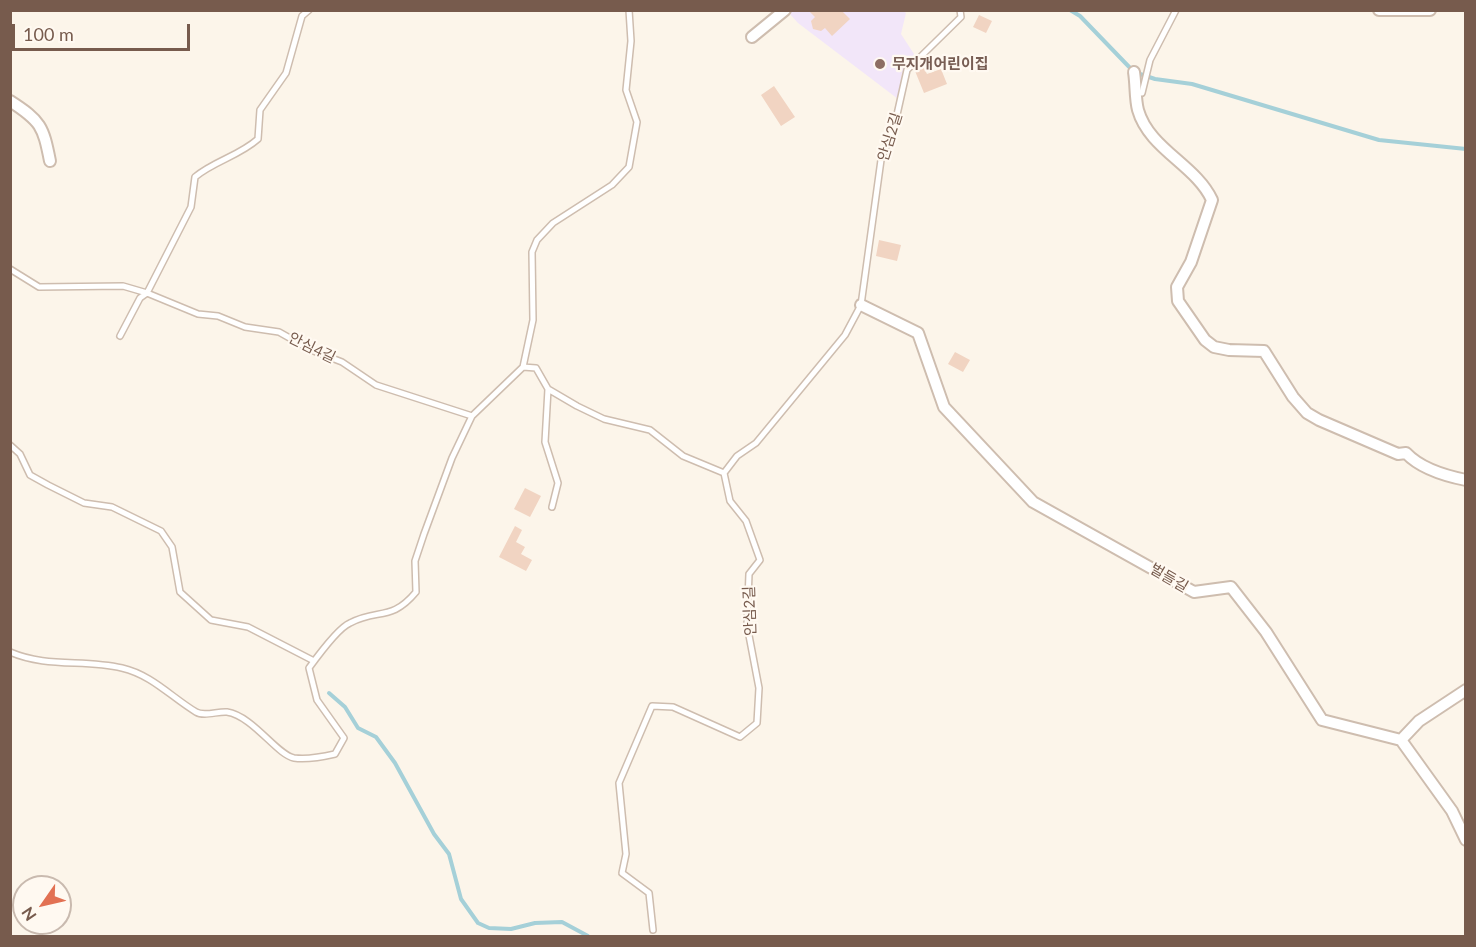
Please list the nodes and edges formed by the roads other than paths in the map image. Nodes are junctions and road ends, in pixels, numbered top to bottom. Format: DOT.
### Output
graph roads {
  1 [pos="309,10"];
  2 [pos="629,10"];
  3 [pos="785,10"];
  4 [pos="960,10"];
  5 [pos="1176,10"];
  6 [pos="1379,10"];
  7 [pos="1430,10"];
  8 [pos="752,37"];
  9 [pos="1134,72"];
  10 [pos="1142,93"];
  11 [pos="10,101"];
  12 [pos="50,161"];
  13 [pos="10,269"];
  14 [pos="147,293"];
  15 [pos="861,305"];
  16 [pos="120,336"];
  17 [pos="523,367"];
  18 [pos="549,389"];
  19 [pos="472,416"];
  20 [pos="10,445"];
  21 [pos="724,473"];
  22 [pos="1466,480"];
  23 [pos="552,507"];
  24 [pos="10,652"];
  25 [pos="314,661"];
  26 [pos="1466,690"];
  27 [pos="1401,740"];
  28 [pos="1466,840"];
  29 [pos="653,930"];
  1 -- 14 [label="lane"];
  2 -- 17 [label="lane"];
  3 -- 8 [label="street"];
  4 -- 15 [label="lane, 안심2길"];
  5 -- 10 [label="lane"];
  6 -- 7 [label="street"];
  9 -- 22 [label="street"];
  11 -- 12 [label="street"];
  13 -- 14 [label="lane, 안심4길"];
  14 -- 16 [label="lane"];
  14 -- 19 [label="lane, 안심4길"];
  15 -- 21 [label="lane, 안심2길"];
  15 -- 27 [label="street, 벌들길"];
  17 -- 18 [label="lane"];
  17 -- 19 [label="lane"];
  18 -- 21 [label="lane"];
  18 -- 23 [label="lane"];
  19 -- 25 [label="lane"];
  20 -- 25 [label="lane"];
  21 -- 29 [label="lane, 안심2길"];
  24 -- 25 [label="lane"];
  26 -- 27 [label="street"];
  27 -- 28 [label="street"];
}
